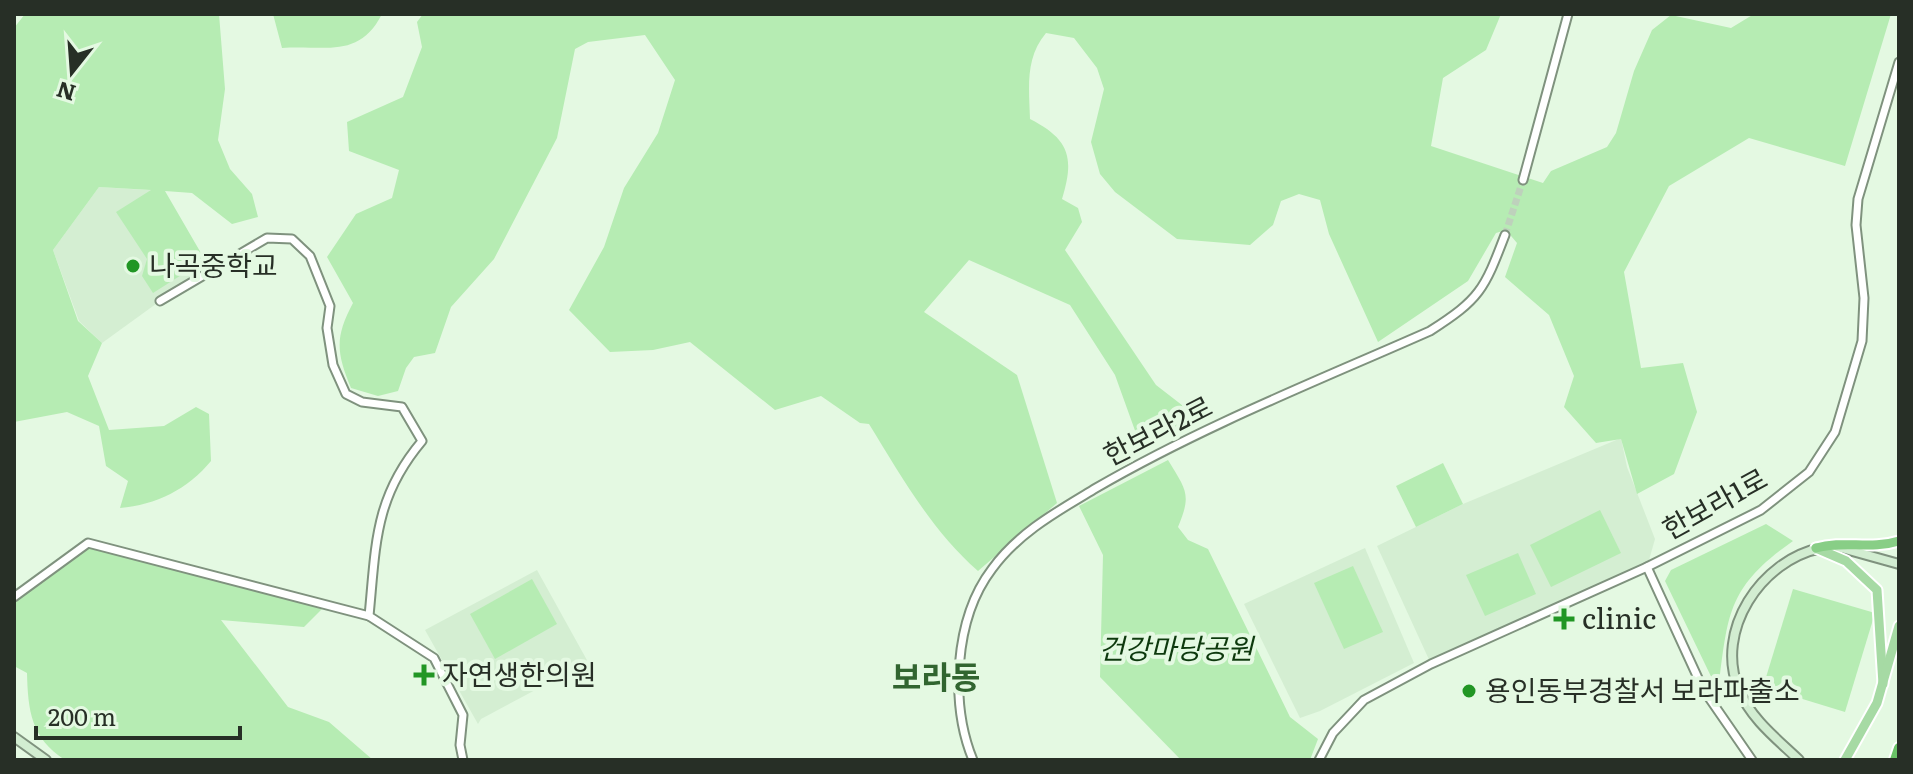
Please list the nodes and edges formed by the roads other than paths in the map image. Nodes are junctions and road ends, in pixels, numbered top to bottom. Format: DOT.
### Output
graph roads {
  1 [pos="1568,14"];
  2 [pos="1899,62"];
  3 [pos="1523,180"];
  4 [pos="1505,235"];
  5 [pos="160,301"];
  6 [pos="1899,541"];
  7 [pos="1816,548"];
  8 [pos="1899,564"];
  9 [pos="1647,567"];
  10 [pos="14,597"];
  11 [pos="369,616"];
  12 [pos="1899,626"];
  13 [pos="1883,684"];
  14 [pos="14,737"];
  15 [pos="1899,748"];
  16 [pos="46,760"];
  17 [pos="463,760"];
  18 [pos="973,760"];
  19 [pos="1319,760"];
  20 [pos="1752,760"];
  21 [pos="1799,760"];
  22 [pos="1845,760"];
  23 [pos="1895,760"];
  1 -- 3 [label="street"];
  2 -- 9 [label="street, 한보라1로"];
  4 -- 18 [label="street, 한보라2로"];
  5 -- 11 [label="street"];
  6 -- 7 [label="highway"];
  7 -- 8 [label="main road"];
  7 -- 13 [label="main road"];
  7 -- 21 [label="main road"];
  9 -- 19 [label="street, 한보라1로"];
  9 -- 20 [label="street"];
  10 -- 11 [label="street"];
  11 -- 17 [label="street"];
  12 -- 13 [label="main road"];
  13 -- 22 [label="main road"];
  14 -- 16 [label="main road"];
  15 -- 23 [label="highway"];
}
